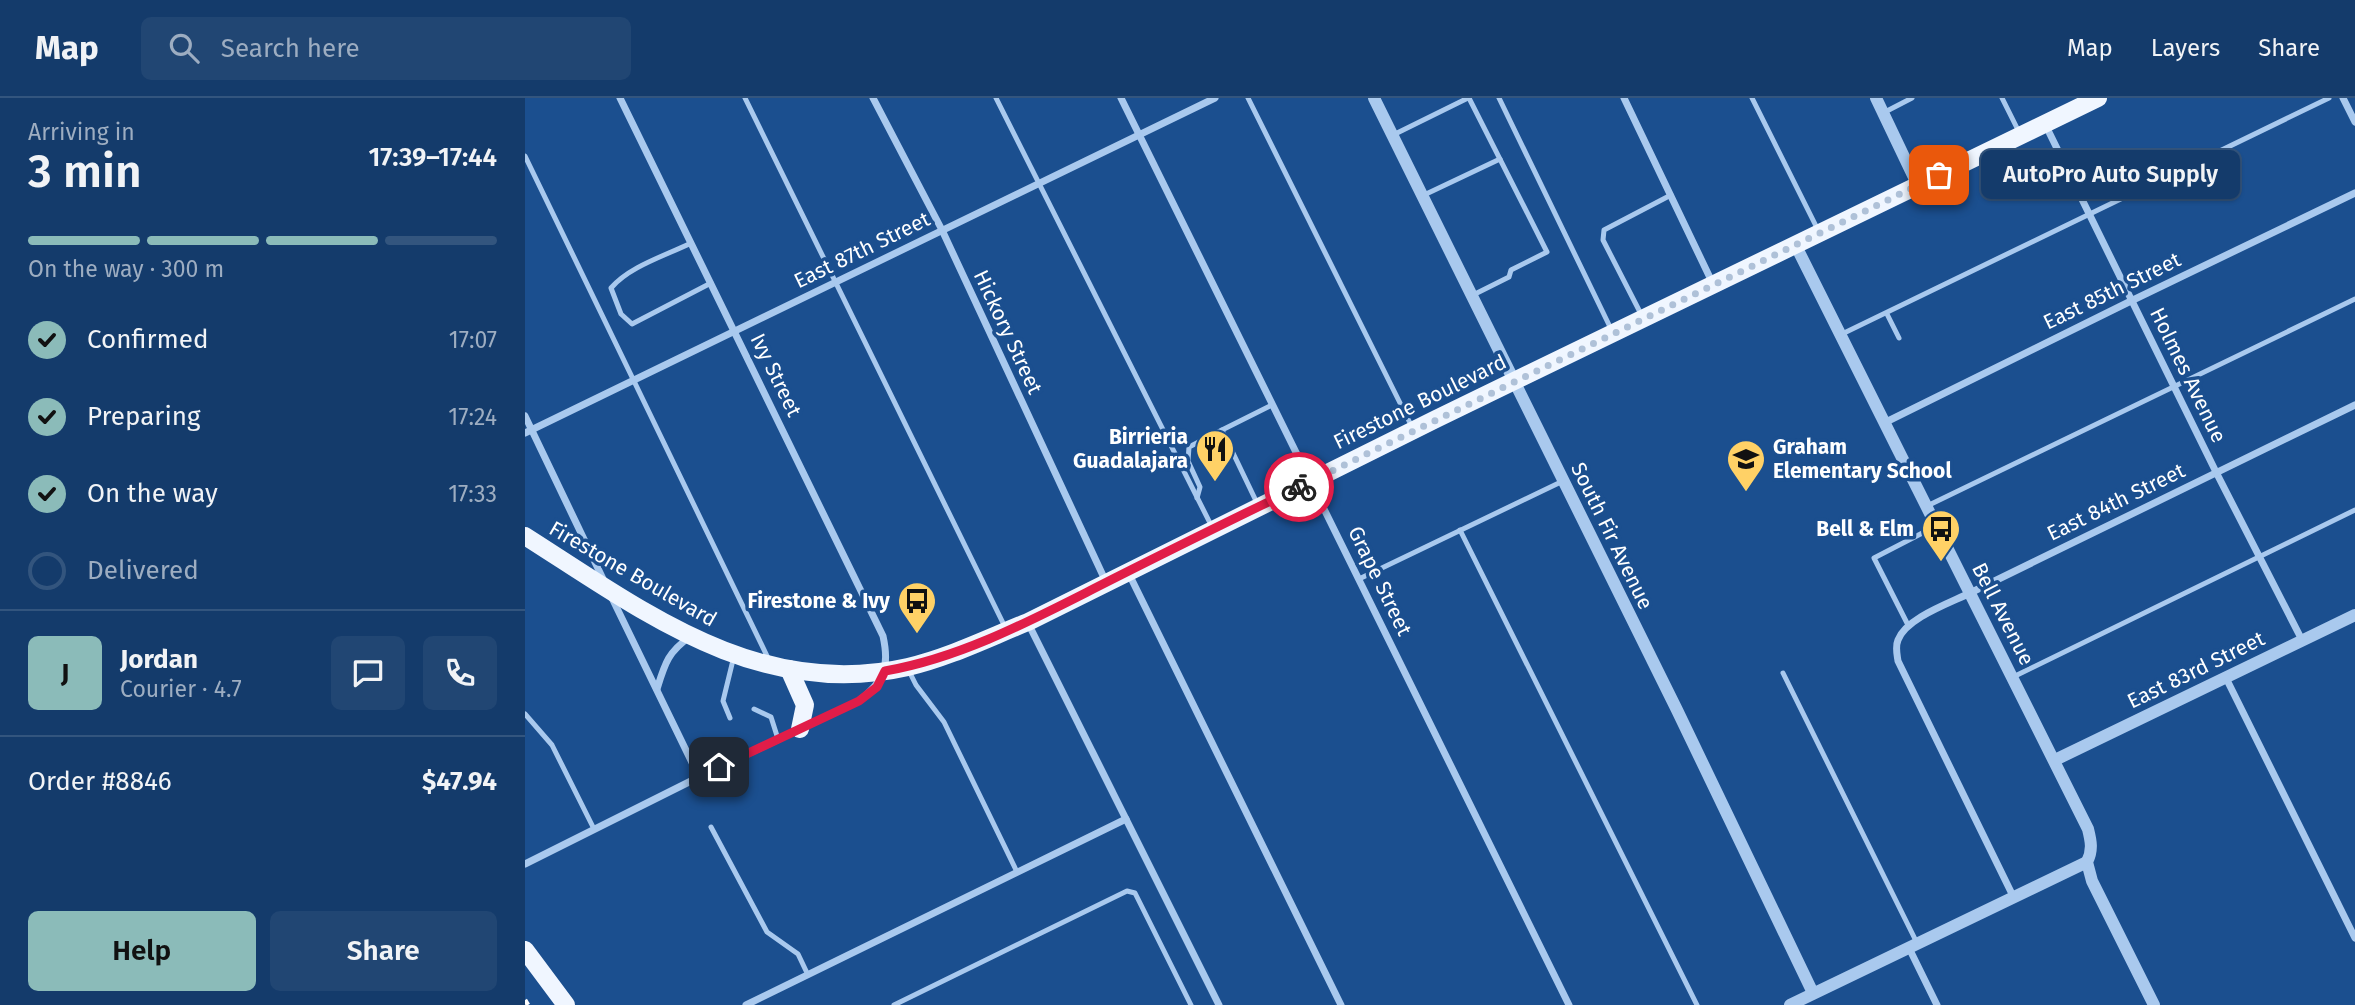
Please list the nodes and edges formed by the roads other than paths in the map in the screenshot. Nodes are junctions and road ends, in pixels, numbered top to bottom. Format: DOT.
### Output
graph roads {
  1 [pos="620,98"];
  2 [pos="745,98"];
  3 [pos="873,98"];
  4 [pos="996,98"];
  5 [pos="1121,98"];
  6 [pos="1215,98"];
  7 [pos="1248,98"];
  8 [pos="1374,98"];
  9 [pos="1469,98"];
  10 [pos="1499,98"];
  11 [pos="1625,98"];
  12 [pos="1752,98"];
  13 [pos="1876,98"];
  14 [pos="1912,98"];
  15 [pos="2002,98"];
  16 [pos="2098,98"];
  17 [pos="2329,98"];
  18 [pos="2343,98"];
  19 [pos="1883,113"];
  20 [pos="2355,122"];
  21 [pos="2045,123"];
  22 [pos="1139,135"];
  23 [pos="1392,135"];
  24 [pos="2021,135"];
  25 [pos="525,156"];
  26 [pos="1500,159"];
  27 [pos="1038,184"];
  28 [pos="1918,186"];
  29 [pos="2355,193"];
  30 [pos="1671,195"];
  31 [pos="1422,197"];
  32 [pos="2090,214"];
  33 [pos="942,230"];
  34 [pos="1819,233"];
  35 [pos="691,243"];
  36 [pos="1795,244"];
  37 [pos="835,282"];
  38 [pos="711,283"];
  39 [pos="1713,284"];
  40 [pos="1471,296"];
  41 [pos="2355,299"];
  42 [pos="2133,300"];
  43 [pos="1887,314"];
  44 [pos="1643,319"];
  45 [pos="735,331"];
  46 [pos="1613,333"];
  47 [pos="1842,334"];
  48 [pos="1899,338"];
  49 [pos="635,379"];
  50 [pos="1514,381"];
  51 [pos="2175,387"];
  52 [pos="1272,405"];
  53 [pos="2355,405"];
  54 [pos="525,415"];
  55 [pos="1886,422"];
  56 [pos="1222,430"];
  57 [pos="1414,430"];
  58 [pos="528,431"];
  59 [pos="2216,472"];
  60 [pos="1310,481"];
  61 [pos="1563,481"];
  62 [pos="1197,498"];
  63 [pos="1259,506"];
  64 [pos="1927,506"];
  65 [pos="2355,510"];
  66 [pos="1937,526"];
  67 [pos="1213,529"];
  68 [pos="1460,530"];
  69 [pos="525,536"];
  70 [pos="2259,557"];
  71 [pos="1128,572"];
  72 [pos="1359,579"];
  73 [pos="1106,582"];
  74 [pos="607,588"];
  75 [pos="1970,593"];
  76 [pos="2355,615"];
  77 [pos="1028,622"];
  78 [pos="1908,625"];
  79 [pos="1006,630"];
  80 [pos="691,636"];
  81 [pos="2302,640"];
  82 [pos="734,656"];
  83 [pos="908,667"];
  84 [pos="781,668"];
  85 [pos="885,671"];
  86 [pos="1783,673"];
  87 [pos="2013,677"];
  88 [pos="2226,678"];
  89 [pos="657,690"];
  90 [pos="754,709"];
  91 [pos="525,715"];
  92 [pos="730,718"];
  93 [pos="800,729"];
  94 [pos="779,739"];
  95 [pos="2055,760"];
  96 [pos="699,777"];
  97 [pos="1126,819"];
  98 [pos="711,827"];
  99 [pos="594,829"];
  100 [pos="2087,862"];
  101 [pos="525,864"];
  102 [pos="1017,872"];
  103 [pos="2014,896"];
  104 [pos="2355,938"];
  105 [pos="1913,945"];
  106 [pos="525,950"];
  107 [pos="808,975"];
  108 [pos="1813,993"];
  109 [pos="749,1004"];
  110 [pos="566,1005"];
  111 [pos="894,1005"];
  112 [pos="1191,1005"];
  113 [pos="1219,1005"];
  114 [pos="1341,1005"];
  115 [pos="1569,1005"];
  116 [pos="1697,1005"];
  117 [pos="1790,1005"];
  118 [pos="1937,1005"];
  119 [pos="2154,1005"];
  1 -- 35 [label="street, Ivy Street"];
  2 -- 37 [label="lane"];
  3 -- 33 [label="street, Hickory Street"];
  4 -- 27 [label="lane"];
  5 -- 22 [label="street, Grape Street"];
  6 -- 22 [label="street, East 87th Street"];
  7 -- 57 [label="lane"];
  8 -- 23 [label="street, South Fir Avenue"];
  9 -- 23 [label="lane"];
  9 -- 26 [label="lane"];
  10 -- 46 [label="lane"];
  11 -- 30 [label="street"];
  12 -- 34 [label="lane"];
  13 -- 19 [label="street"];
  14 -- 19 [label="lane"];
  15 -- 24 [label="lane"];
  16 -- 21 [label="main road, Firestone Boulevard"];
  17 -- 32 [label="lane"];
  18 -- 20 [label="street"];
  19 -- 28 [label="street"];
  21 -- 24 [label="main road, Firestone Boulevard"];
  21 -- 32 [label="street, Holmes Avenue"];
  22 -- 27 [label="street, East 87th Street"];
  22 -- 52 [label="street, Grape Street"];
  23 -- 31 [label="street, South Fir Avenue"];
  24 -- 28 [label="main road, Firestone Boulevard"];
  25 -- 49 [label="lane"];
  26 -- 31 [label="lane"];
  26 -- 40 [label="lane"];
  27 -- 33 [label="street, East 87th Street"];
  27 -- 62 [label="lane"];
  28 -- 34 [label="main road, Firestone Boulevard"];
  29 -- 42 [label="street, East 85th Street"];
  30 -- 39 [label="street"];
  30 -- 44 [label="lane"];
  31 -- 40 [label="street, South Fir Avenue"];
  32 -- 42 [label="street, Holmes Avenue"];
  32 -- 43 [label="lane"];
  33 -- 37 [label="street, East 87th Street"];
  33 -- 73 [label="street, Hickory Street"];
  34 -- 36 [label="main road, Firestone Boulevard"];
  35 -- 38 [label="street, Ivy Street"];
  35 -- 38 [label="lane"];
  36 -- 39 [label="main road, Firestone Boulevard"];
  36 -- 47 [label="street, Bell Avenue"];
  37 -- 45 [label="street, East 87th Street"];
  37 -- 79 [label="lane"];
  38 -- 45 [label="street, Ivy Street"];
  39 -- 44 [label="main road, Firestone Boulevard"];
  40 -- 50 [label="street, South Fir Avenue"];
  41 -- 51 [label="lane"];
  42 -- 51 [label="street, Holmes Avenue"];
  42 -- 55 [label="street, East 85th Street"];
  43 -- 47 [label="lane"];
  43 -- 48 [label="lane"];
  44 -- 46 [label="main road, Firestone Boulevard"];
  45 -- 49 [label="street, East 87th Street"];
  45 -- 85 [label="street, Ivy Street"];
  46 -- 50 [label="main road, Firestone Boulevard"];
  47 -- 55 [label="street, Bell Avenue"];
  49 -- 58 [label="street, East 87th Street"];
  49 -- 84 [label="lane"];
  50 -- 57 [label="main road, Firestone Boulevard"];
  50 -- 61 [label="street, South Fir Avenue"];
  51 -- 59 [label="street, Holmes Avenue"];
  51 -- 64 [label="lane"];
  52 -- 56 [label="lane"];
  52 -- 60 [label="street, Grape Street"];
  53 -- 59 [label="street, East 84th Street"];
  54 -- 58 [label="street"];
  55 -- 64 [label="street, Bell Avenue"];
  56 -- 62 [label="lane"];
  56 -- 63 [label="lane"];
  57 -- 60 [label="main road, Firestone Boulevard"];
  58 -- 74 [label="street"];
  59 -- 70 [label="street, Holmes Avenue"];
  59 -- 75 [label="street, East 84th Street"];
  60 -- 63 [label="main road, Firestone Boulevard"];
  60 -- 72 [label="street, Grape Street"];
  61 -- 68 [label="lane"];
  61 -- 108 [label="street, South Fir Avenue"];
  62 -- 67 [label="lane"];
  63 -- 67 [label="main road, Firestone Boulevard"];
  64 -- 66 [label="street, Bell Avenue"];
  65 -- 70 [label="lane"];
  66 -- 75 [label="street, Bell Avenue"];
  66 -- 78 [label="lane"];
  67 -- 71 [label="main road, Firestone Boulevard"];
  68 -- 72 [label="lane"];
  68 -- 116 [label="lane"];
  69 -- 74 [label="main road, Firestone Boulevard"];
  70 -- 81 [label="street, Holmes Avenue"];
  70 -- 87 [label="lane"];
  71 -- 73 [label="main road, Firestone Boulevard"];
  71 -- 114 [label="street"];
  72 -- 115 [label="street, Grape Street"];
  73 -- 77 [label="main road, Firestone Boulevard"];
  74 -- 80 [label="main road, Firestone Boulevard"];
  74 -- 89 [label="street"];
  75 -- 78 [label="street, East 84th Street"];
  75 -- 87 [label="street, Bell Avenue"];
  76 -- 81 [label="street, East 83rd Street"];
  77 -- 79 [label="main road, Firestone Boulevard"];
  77 -- 97 [label="street"];
  78 -- 103 [label="street, East 84th Street"];
  79 -- 83 [label="main road, Firestone Boulevard"];
  80 -- 82 [label="main road, Firestone Boulevard"];
  80 -- 89 [label="street"];
  81 -- 88 [label="street, East 83rd Street"];
  82 -- 84 [label="main road, Firestone Boulevard"];
  82 -- 92 [label="lane"];
  83 -- 85 [label="main road, Firestone Boulevard"];
  83 -- 102 [label="lane"];
  84 -- 85 [label="main road, Firestone Boulevard"];
  84 -- 93 [label="main road"];
  85 -- 93 [label="street"];
  86 -- 105 [label="lane"];
  87 -- 95 [label="street, Bell Avenue"];
  88 -- 95 [label="street, East 83rd Street"];
  88 -- 104 [label="street"];
  89 -- 96 [label="street"];
  90 -- 94 [label="lane"];
  91 -- 99 [label="lane"];
  93 -- 94 [label="street"];
  94 -- 96 [label="street"];
  95 -- 100 [label="street, Bell Avenue"];
  96 -- 99 [label="street"];
  97 -- 102 [label="street"];
  97 -- 113 [label="street"];
  98 -- 107 [label="lane"];
  99 -- 101 [label="street"];
  100 -- 103 [label="street"];
  100 -- 119 [label="street, Bell Avenue"];
  102 -- 107 [label="street"];
  103 -- 105 [label="street"];
  105 -- 108 [label="street"];
  105 -- 118 [label="street"];
  106 -- 110 [label="main road"];
  107 -- 109 [label="street"];
  108 -- 117 [label="street"];
  111 -- 112 [label="lane"];
}
